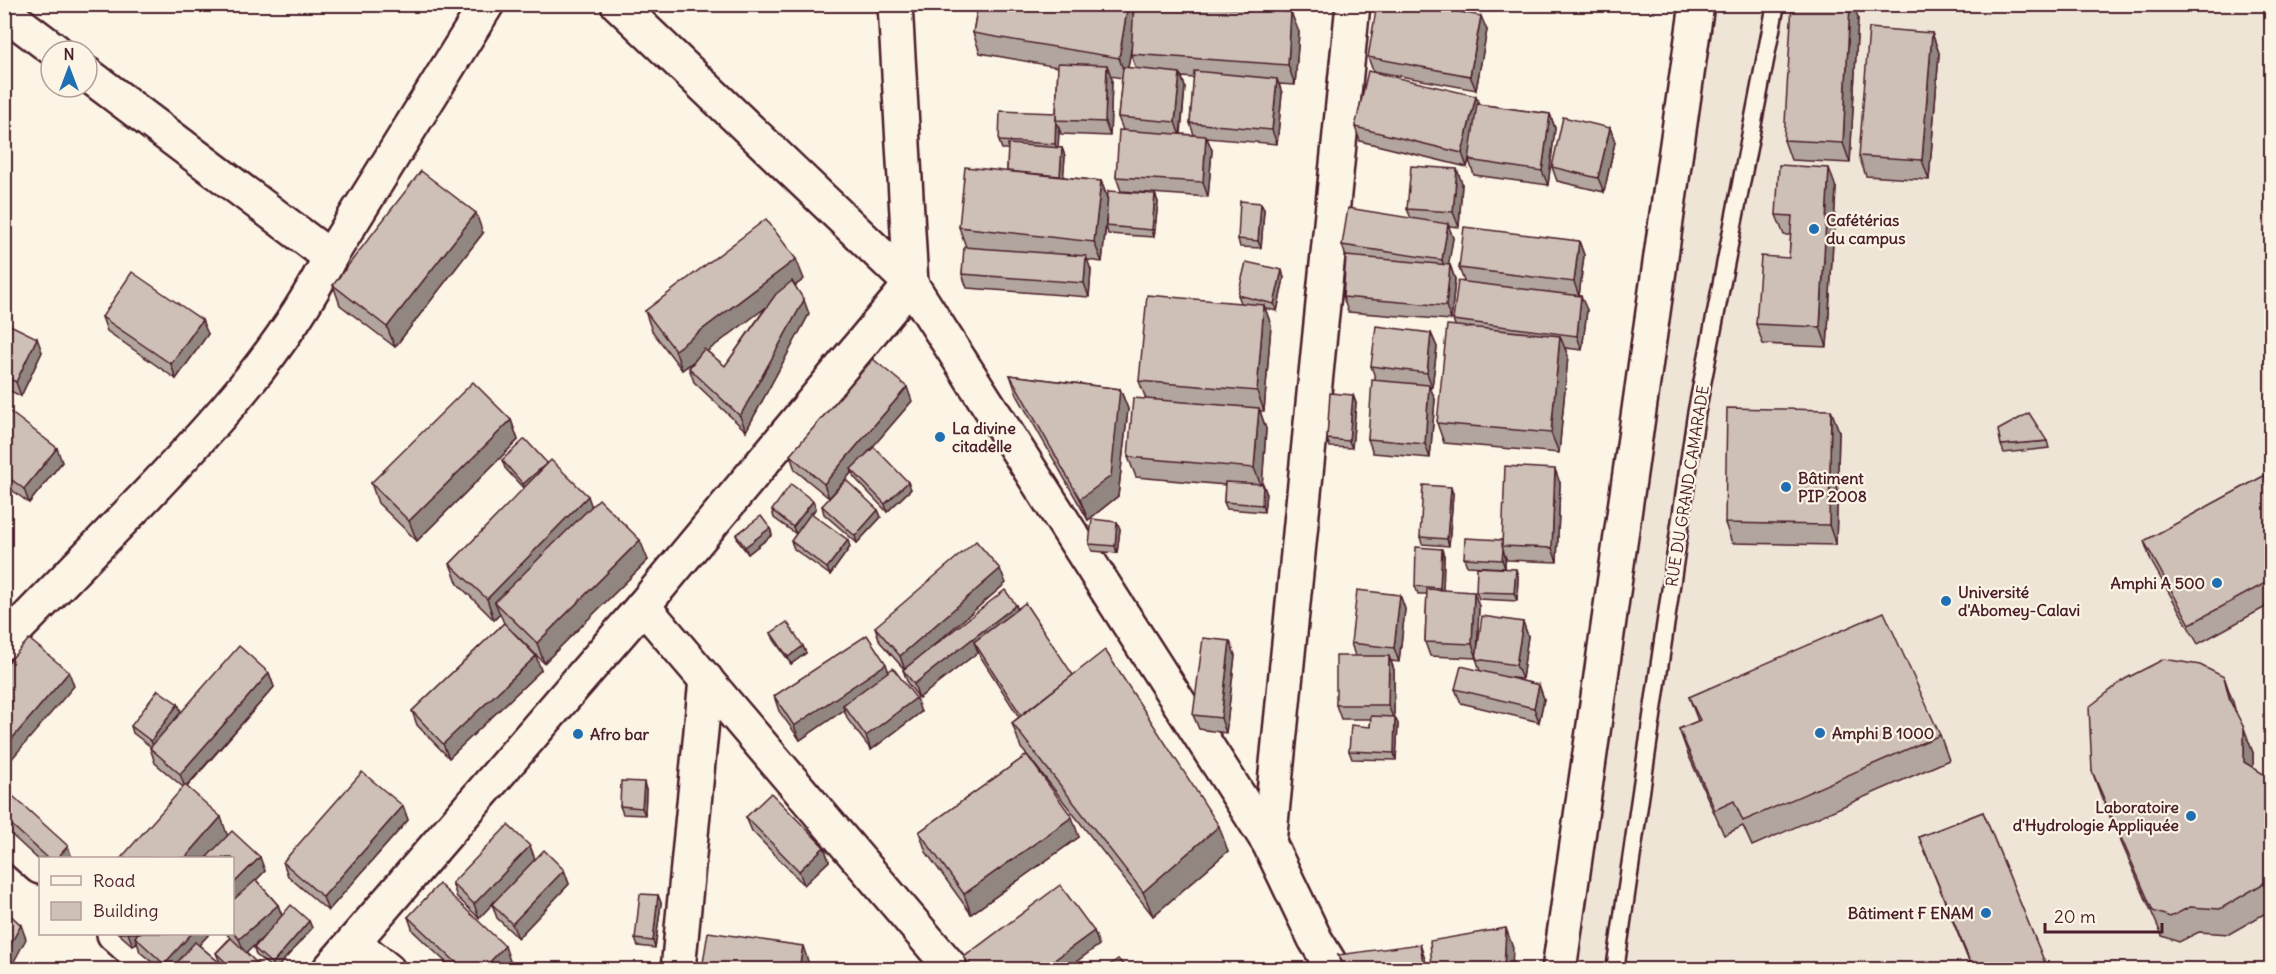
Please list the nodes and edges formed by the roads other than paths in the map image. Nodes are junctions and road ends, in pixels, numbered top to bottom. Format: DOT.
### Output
graph roads {
  1 [pos="487,4"];
  2 [pos="618,4"];
  3 [pos="895,4"];
  4 [pos="1353,4"];
  5 [pos="1697,4"];
  6 [pos="1776,4"];
  7 [pos="4,12"];
  8 [pos="40,39"];
  9 [pos="99,83"];
  10 [pos="330,257"];
  11 [pos="911,284"];
  12 [pos="643,606"];
  13 [pos="4,642"];
  14 [pos="706,679"];
  15 [pos="4,834"];
  16 [pos="1269,843"];
  17 [pos="39,866"];
  18 [pos="116,935"];
  19 [pos="353,942"];
  20 [pos="1312,954"];
  21 [pos="154,969"];
  22 [pos="329,969"];
  23 [pos="388,969"];
  24 [pos="678,969"];
  25 [pos="953,969"];
  26 [pos="1334,969"];
  27 [pos="1559,969"];
  28 [pos="1616,969"];
  1 -- 10 [label="street"];
  2 -- 11 [label="street"];
  3 -- 11 [label="street"];
  4 -- 16 [label="street"];
  5 -- 27 [label="street"];
  6 -- 28 [label="lane, RUE DU GRAND CAMARADE"];
  7 -- 8 [label="street"];
  9 -- 10 [label="street"];
  10 -- 13 [label="street"];
  11 -- 12 [label="street"];
  11 -- 16 [label="street"];
  12 -- 14 [label="street"];
  12 -- 19 [label="street"];
  14 -- 24 [label="street"];
  14 -- 25 [label="street"];
  15 -- 17 [label="street"];
  16 -- 20 [label="street"];
  18 -- 21 [label="street"];
  19 -- 22 [label="street"];
  19 -- 23 [label="street"];
  20 -- 26 [label="street"];
}
